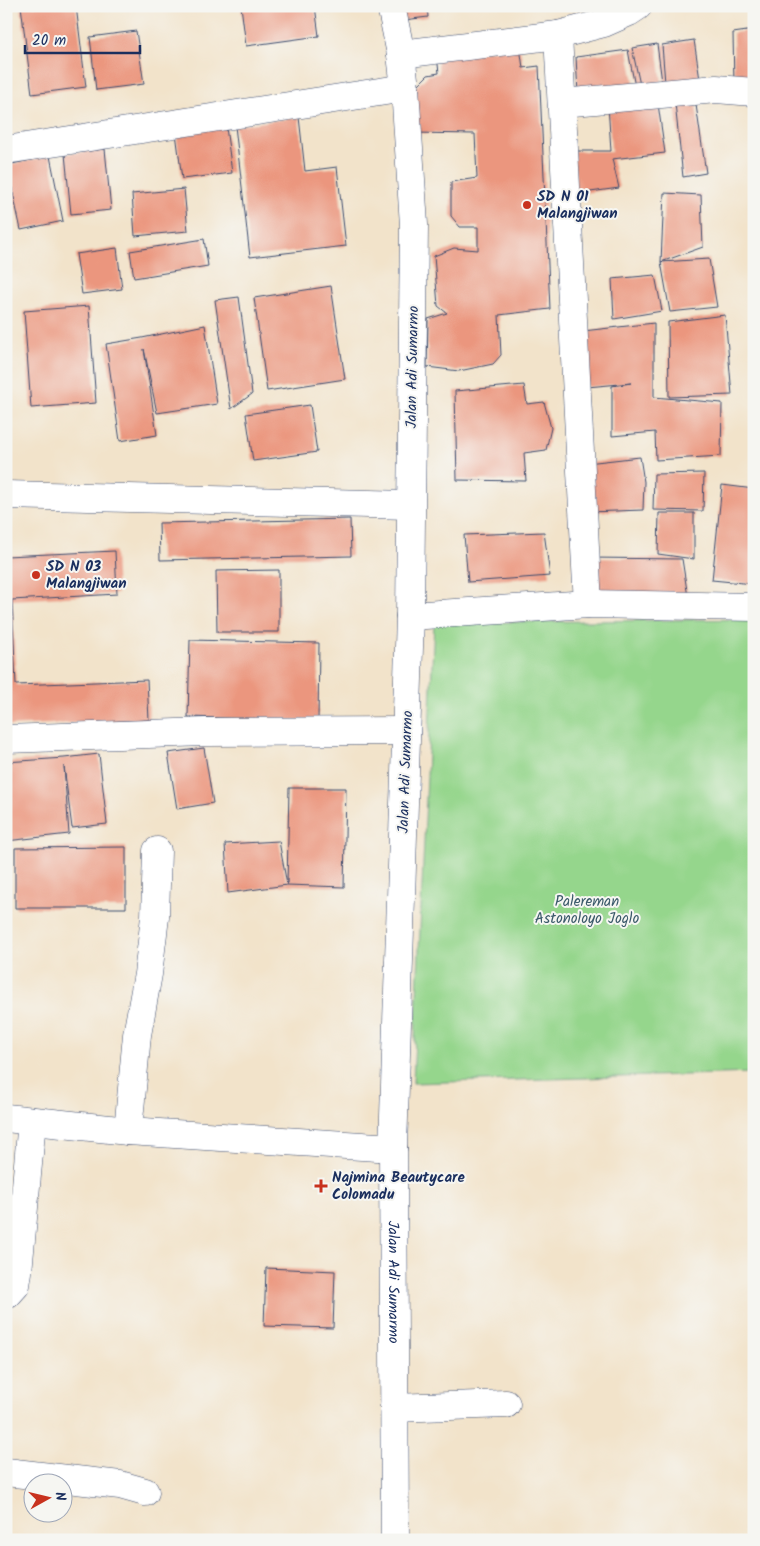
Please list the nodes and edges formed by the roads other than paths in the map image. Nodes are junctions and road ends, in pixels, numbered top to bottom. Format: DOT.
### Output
graph roads {
  1 [pos="391,6"];
  2 [pos="638,6"];
  3 [pos="558,35"];
  4 [pos="400,54"];
  5 [pos="405,88"];
  6 [pos="754,92"];
  7 [pos="562,103"];
  8 [pos="6,150"];
  9 [pos="6,495"];
  10 [pos="410,505"];
  11 [pos="588,604"];
  12 [pos="754,607"];
  13 [pos="410,616"];
  14 [pos="406,731"];
  15 [pos="6,740"];
  16 [pos="157,851"];
  17 [pos="19,1120"];
  18 [pos="128,1131"];
  19 [pos="393,1148"];
  20 [pos="6,1294"];
  21 [pos="506,1404"];
  22 [pos="394,1408"];
  23 [pos="6,1472"];
  24 [pos="145,1492"];
  25 [pos="395,1540"];
  1 -- 4 [label="street, Jalan Adi Sumarmo"];
  2 -- 3 [label="street"];
  3 -- 4 [label="street"];
  3 -- 7 [label="street"];
  4 -- 5 [label="street, Jalan Adi Sumarmo"];
  5 -- 8 [label="street"];
  5 -- 10 [label="street, Jalan Adi Sumarmo"];
  6 -- 7 [label="street"];
  7 -- 11 [label="street"];
  9 -- 10 [label="street"];
  10 -- 13 [label="street, Jalan Adi Sumarmo"];
  11 -- 12 [label="street"];
  11 -- 13 [label="street"];
  13 -- 14 [label="street, Jalan Adi Sumarmo"];
  14 -- 15 [label="street"];
  14 -- 19 [label="street, Jalan Adi Sumarmo"];
  16 -- 18 [label="street"];
  17 -- 18 [label="street"];
  17 -- 20 [label="street"];
  18 -- 19 [label="street"];
  19 -- 22 [label="street, Jalan Adi Sumarmo"];
  21 -- 22 [label="street"];
  22 -- 25 [label="street, Jalan Adi Sumarmo"];
  23 -- 24 [label="street"];
}
